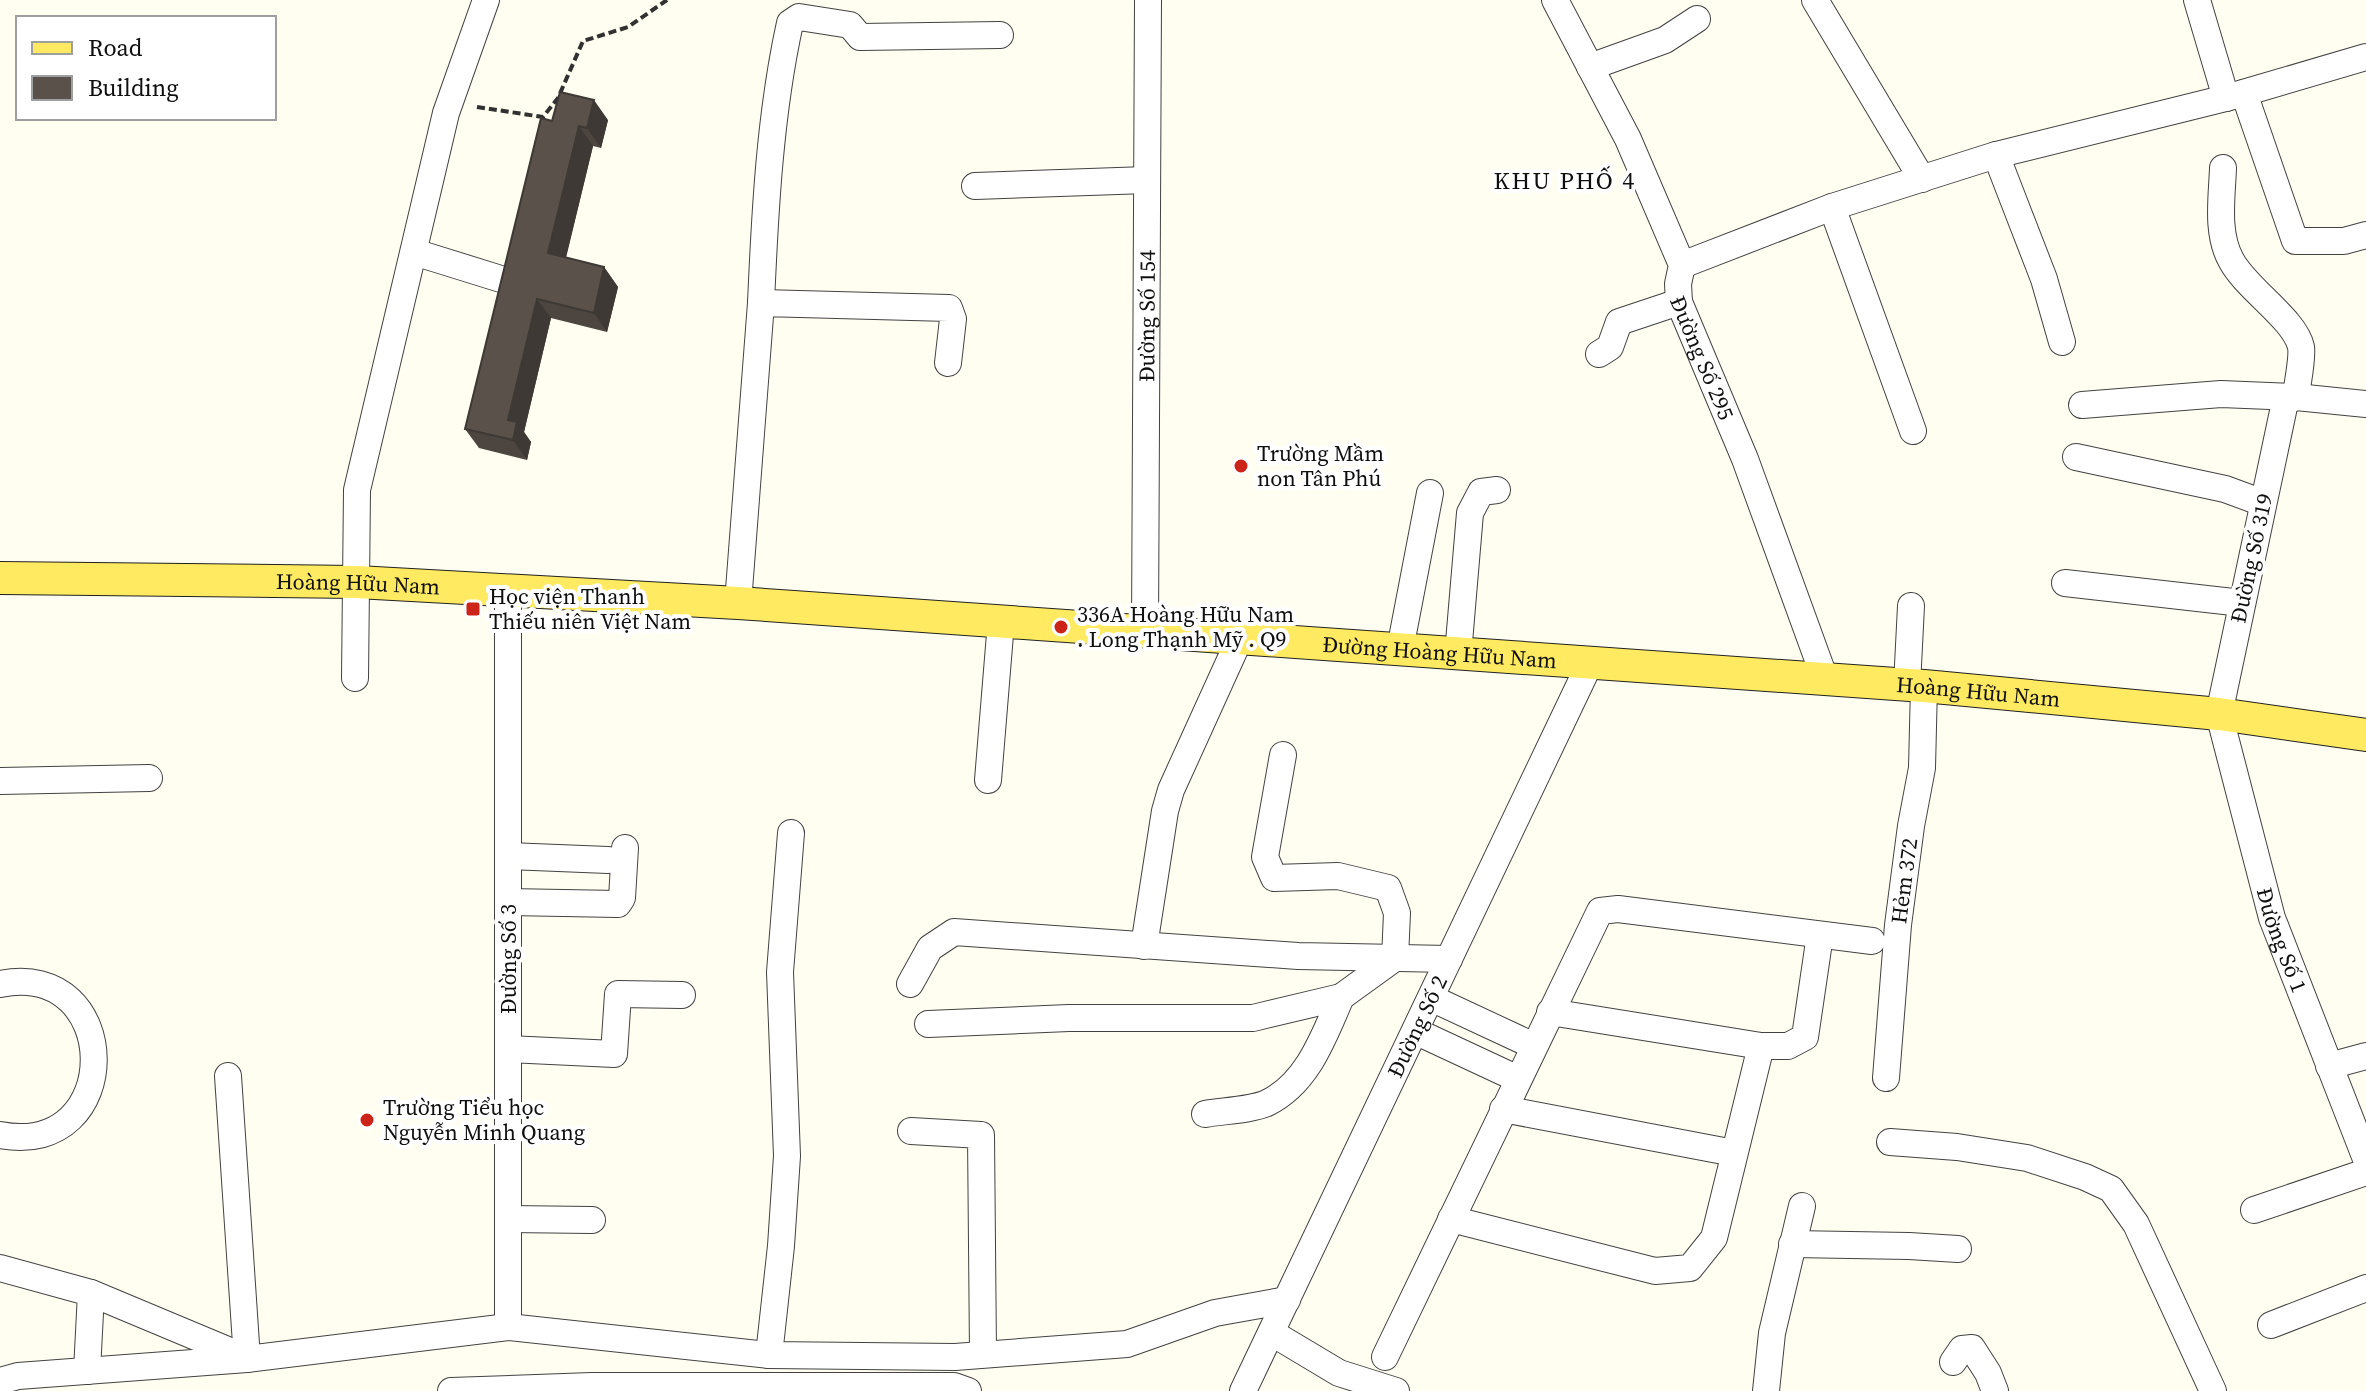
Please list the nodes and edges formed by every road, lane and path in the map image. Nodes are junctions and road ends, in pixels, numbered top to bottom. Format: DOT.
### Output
graph roads {
  1 [pos="486,0"];
  2 [pos="667,0"];
  3 [pos="1148,0"];
  4 [pos="1555,0"];
  5 [pos="1815,0"];
  6 [pos="2197,0"];
  7 [pos="1697,19"];
  8 [pos="1000,35"];
  9 [pos="2366,57"];
  10 [pos="1590,67"];
  11 [pos="2235,95"];
  12 [pos="477,107"];
  13 [pos="1996,155"];
  14 [pos="2223,168"];
  15 [pos="1922,179"];
  16 [pos="1147,180"];
  17 [pos="975,186"];
  18 [pos="1832,207"];
  19 [pos="2366,235"];
  20 [pos="414,252"];
  21 [pos="1682,265"];
  22 [pos="504,280"];
  23 [pos="1679,302"];
  24 [pos="761,303"];
  25 [pos="2062,342"];
  26 [pos="1599,354"];
  27 [pos="948,363"];
  28 [pos="2290,399"];
  29 [pos="2366,404"];
  30 [pos="2082,405"];
  31 [pos="1913,431"];
  32 [pos="2076,457"];
  33 [pos="1497,490"];
  34 [pos="1430,493"];
  35 [pos="2263,503"];
  36 [pos="0,578"];
  37 [pos="357,582"];
  38 [pos="2065,583"];
  39 [pos="508,590"];
  40 [pos="738,603"];
  41 [pos="2242,603"];
  42 [pos="1911,606"];
  43 [pos="1001,622"];
  44 [pos="1145,632"];
  45 [pos="1240,638"];
  46 [pos="1400,649"];
  47 [pos="1458,654"];
  48 [pos="1590,663"];
  49 [pos="355,678"];
  50 [pos="1825,679"];
  51 [pos="1915,685"];
  52 [pos="2219,714"];
  53 [pos="2366,735"];
  54 [pos="1283,755"];
  55 [pos="149,778"];
  56 [pos="988,780"];
  57 [pos="0,781"];
  58 [pos="791,833"];
  59 [pos="508,856"];
  60 [pos="508,902"];
  61 [pos="1820,935"];
  62 [pos="1872,941"];
  63 [pos="1144,946"];
  64 [pos="1395,958"];
  65 [pos="1449,959"];
  66 [pos="0,984"];
  67 [pos="910,984"];
  68 [pos="682,995"];
  69 [pos="1341,997"];
  70 [pos="1431,998"];
  71 [pos="1550,1012"];
  72 [pos="928,1024"];
  73 [pos="1415,1031"];
  74 [pos="1534,1046"];
  75 [pos="1761,1046"];
  76 [pos="508,1049"];
  77 [pos="2366,1056"];
  78 [pos="2329,1066"];
  79 [pos="228,1076"];
  80 [pos="1886,1078"];
  81 [pos="1518,1079"];
  82 [pos="1503,1109"];
  83 [pos="1205,1114"];
  84 [pos="911,1131"];
  85 [pos="0,1135"];
  86 [pos="1890,1142"];
  87 [pos="2364,1146"];
  88 [pos="1734,1153"];
  89 [pos="2366,1172"];
  90 [pos="1802,1206"];
  91 [pos="2254,1210"];
  92 [pos="508,1219"];
  93 [pos="1451,1219"];
  94 [pos="592,1220"];
  95 [pos="1792,1244"];
  96 [pos="1958,1249"];
  97 [pos="0,1268"];
  98 [pos="2366,1288"];
  99 [pos="91,1293"];
  100 [pos="1287,1300"];
  101 [pos="2271,1325"];
  102 [pos="508,1327"];
  103 [pos="1272,1333"];
  104 [pos="983,1354"];
  105 [pos="769,1355"];
  106 [pos="1385,1357"];
  107 [pos="247,1359"];
  108 [pos="1953,1362"];
  109 [pos="87,1371"];
  110 [pos="0,1381"];
  111 [pos="727,1389"];
  112 [pos="765,1389"];
  113 [pos="451,1391"];
  114 [pos="968,1391"];
  115 [pos="1243,1391"];
  116 [pos="1396,1391"];
  117 [pos="1766,1391"];
  118 [pos="1995,1391"];
  119 [pos="2213,1391"];
  1 -- 20 [label="street"];
  2 -- 12 [label="path"];
  3 -- 16 [label="street, Đường Số 154"];
  4 -- 10 [label="street, Đường Số 295"];
  5 -- 15 [label="street"];
  6 -- 11 [label="street"];
  7 -- 10 [label="street"];
  8 -- 24 [label="street"];
  9 -- 11 [label="street"];
  10 -- 21 [label="street, Đường Số 295"];
  11 -- 13 [label="street"];
  11 -- 19 [label="street"];
  13 -- 15 [label="street"];
  13 -- 25 [label="street"];
  14 -- 28 [label="street, Đường Số 319"];
  15 -- 18 [label="street"];
  16 -- 17 [label="street"];
  16 -- 44 [label="street, Đường Số 154"];
  18 -- 21 [label="street"];
  18 -- 31 [label="street"];
  20 -- 22 [label="street"];
  20 -- 37 [label="street"];
  21 -- 23 [label="street, Đường Số 295"];
  23 -- 26 [label="street"];
  23 -- 50 [label="street, Đường Số 295"];
  24 -- 27 [label="street"];
  24 -- 40 [label="street"];
  28 -- 29 [label="street"];
  28 -- 30 [label="street"];
  28 -- 35 [label="street, Đường Số 319"];
  32 -- 35 [label="street"];
  33 -- 47 [label="street"];
  34 -- 46 [label="street"];
  35 -- 41 [label="street, Đường Số 319"];
  36 -- 37 [label="main road, Hoàng Hữu Nam"];
  37 -- 39 [label="main road, Hoàng Hữu Nam"];
  37 -- 49 [label="street"];
  38 -- 41 [label="street"];
  39 -- 40 [label="main road, Hoàng Hữu Nam"];
  39 -- 59 [label="street, Đường Số 3"];
  40 -- 43 [label="main road, Hoàng Hữu Nam"];
  41 -- 52 [label="street, Đường Số 319"];
  42 -- 51 [label="street, Hẻm 372"];
  43 -- 44 [label="main road, Hoàng Hữu Nam"];
  43 -- 56 [label="street"];
  44 -- 45 [label="main road, Đường Hoàng Hữu Nam"];
  45 -- 46 [label="main road, Đường Hoàng Hữu Nam"];
  45 -- 63 [label="street"];
  46 -- 47 [label="main road, Đường Hoàng Hữu Nam"];
  47 -- 48 [label="main road, Đường Hoàng Hữu Nam"];
  48 -- 50 [label="main road, Hoàng Hữu Nam"];
  48 -- 65 [label="street, Đường Số 2"];
  50 -- 51 [label="main road, Hoàng Hữu Nam"];
  51 -- 52 [label="main road, Hoàng Hữu Nam"];
  51 -- 80 [label="street, Hẻm 372"];
  52 -- 53 [label="main road, Hoàng Hữu Nam"];
  52 -- 78 [label="street, Đường Số 1"];
  54 -- 64 [label="street"];
  55 -- 57 [label="street"];
  58 -- 105 [label="street"];
  59 -- 60 [label="street, Đường Số 3"];
  59 -- 60 [label="street"];
  60 -- 76 [label="street, Đường Số 3"];
  61 -- 62 [label="street"];
  61 -- 71 [label="street"];
  61 -- 75 [label="street"];
  63 -- 64 [label="street"];
  63 -- 67 [label="street"];
  64 -- 65 [label="street"];
  64 -- 69 [label="street"];
  65 -- 70 [label="street, Đường Số 2"];
  66 -- 85 [label="street"];
  68 -- 76 [label="street"];
  69 -- 72 [label="street"];
  69 -- 83 [label="street"];
  70 -- 73 [label="street, Đường Số 2"];
  70 -- 74 [label="street"];
  71 -- 74 [label="street"];
  71 -- 75 [label="street"];
  73 -- 81 [label="street"];
  73 -- 100 [label="street, Đường Số 2"];
  74 -- 81 [label="street"];
  75 -- 88 [label="street"];
  76 -- 92 [label="street, Đường Số 3"];
  77 -- 78 [label="street"];
  78 -- 87 [label="street, Đường Số 1"];
  79 -- 107 [label="street"];
  81 -- 82 [label="street"];
  82 -- 88 [label="street"];
  82 -- 93 [label="street"];
  84 -- 104 [label="street"];
  86 -- 119 [label="street"];
  88 -- 93 [label="street"];
  89 -- 91 [label="street"];
  90 -- 95 [label="street"];
  92 -- 94 [label="street"];
  92 -- 102 [label="street, Đường Số 3"];
  93 -- 106 [label="street"];
  95 -- 96 [label="street"];
  95 -- 117 [label="street"];
  97 -- 99 [label="street"];
  98 -- 101 [label="street"];
  99 -- 107 [label="street"];
  99 -- 109 [label="street"];
  100 -- 103 [label="street, Đường Số 2"];
  100 -- 104 [label="street"];
  102 -- 105 [label="street"];
  102 -- 107 [label="street"];
  103 -- 115 [label="street, Đường Số 2"];
  103 -- 116 [label="street"];
  104 -- 105 [label="street"];
  107 -- 109 [label="street"];
  108 -- 118 [label="street"];
  109 -- 110 [label="street"];
  111 -- 112 [label="street"];
  111 -- 113 [label="street"];
  112 -- 114 [label="street"];
}
